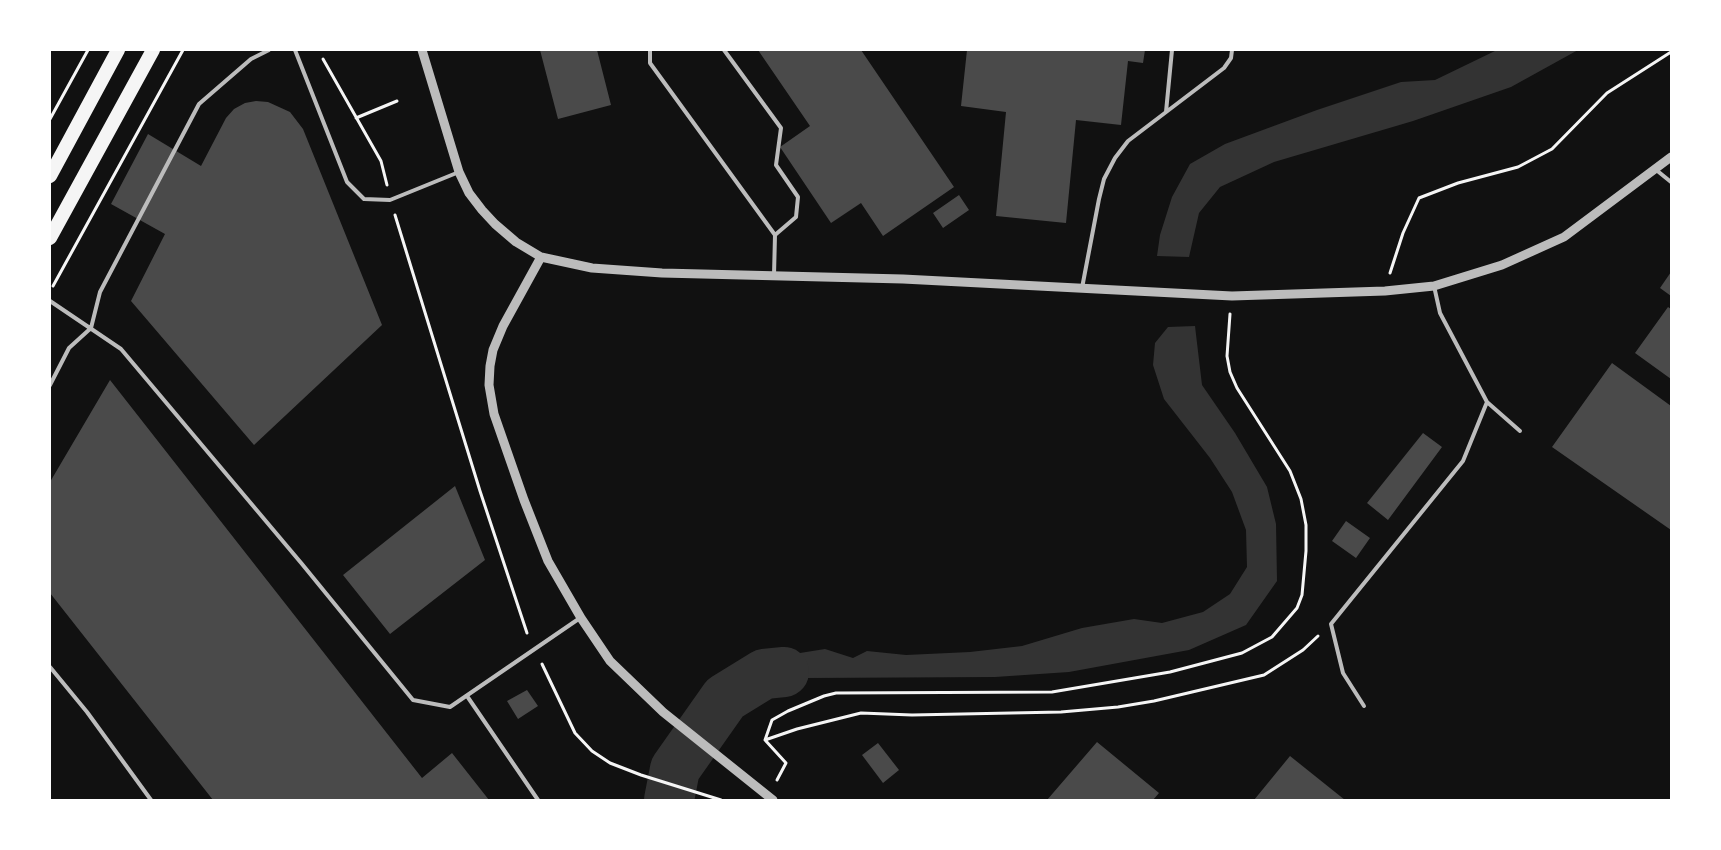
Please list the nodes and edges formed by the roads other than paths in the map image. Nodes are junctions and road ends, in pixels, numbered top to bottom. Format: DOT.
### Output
graph roads {
  1 [pos="118,50"];
  2 [pos="153,50"];
  3 [pos="269,50"];
  4 [pos="295,50"];
  5 [pos="422,50"];
  6 [pos="650,50"];
  7 [pos="724,50"];
  8 [pos="1172,50"];
  9 [pos="1232,50"];
  10 [pos="1166,112"];
  11 [pos="1671,157"];
  12 [pos="1655,170"];
  13 [pos="459,172"];
  14 [pos="50,176"];
  15 [pos="1671,182"];
  16 [pos="774,235"];
  17 [pos="50,238"];
  18 [pos="541,257"];
  19 [pos="774,276"];
  20 [pos="1434,286"];
  21 [pos="1082,288"];
  22 [pos="50,301"];
  23 [pos="91,328"];
  24 [pos="50,385"];
  25 [pos="1487,402"];
  26 [pos="1520,431"];
  27 [pos="581,618"];
  28 [pos="50,667"];
  29 [pos="467,696"];
  30 [pos="1364,706"];
  31 [pos="770,798"];
  32 [pos="151,800"];
  33 [pos="538,800"];
  1 -- 14 [label="highway"];
  2 -- 17 [label="highway"];
  3 -- 23 [label="lane"];
  4 -- 13 [label="lane"];
  5 -- 13 [label="street"];
  6 -- 16 [label="lane"];
  7 -- 16 [label="lane"];
  8 -- 10 [label="lane"];
  9 -- 10 [label="lane"];
  10 -- 21 [label="lane"];
  11 -- 12 [label="street"];
  12 -- 15 [label="lane"];
  12 -- 20 [label="street"];
  13 -- 18 [label="street"];
  16 -- 19 [label="lane"];
  18 -- 19 [label="street"];
  18 -- 27 [label="street"];
  19 -- 21 [label="street"];
  20 -- 21 [label="street"];
  20 -- 25 [label="lane"];
  22 -- 23 [label="lane"];
  23 -- 24 [label="lane"];
  23 -- 29 [label="lane"];
  25 -- 26 [label="lane"];
  25 -- 30 [label="lane"];
  27 -- 29 [label="lane"];
  27 -- 31 [label="street"];
  28 -- 32 [label="lane"];
  29 -- 33 [label="lane"];
}
